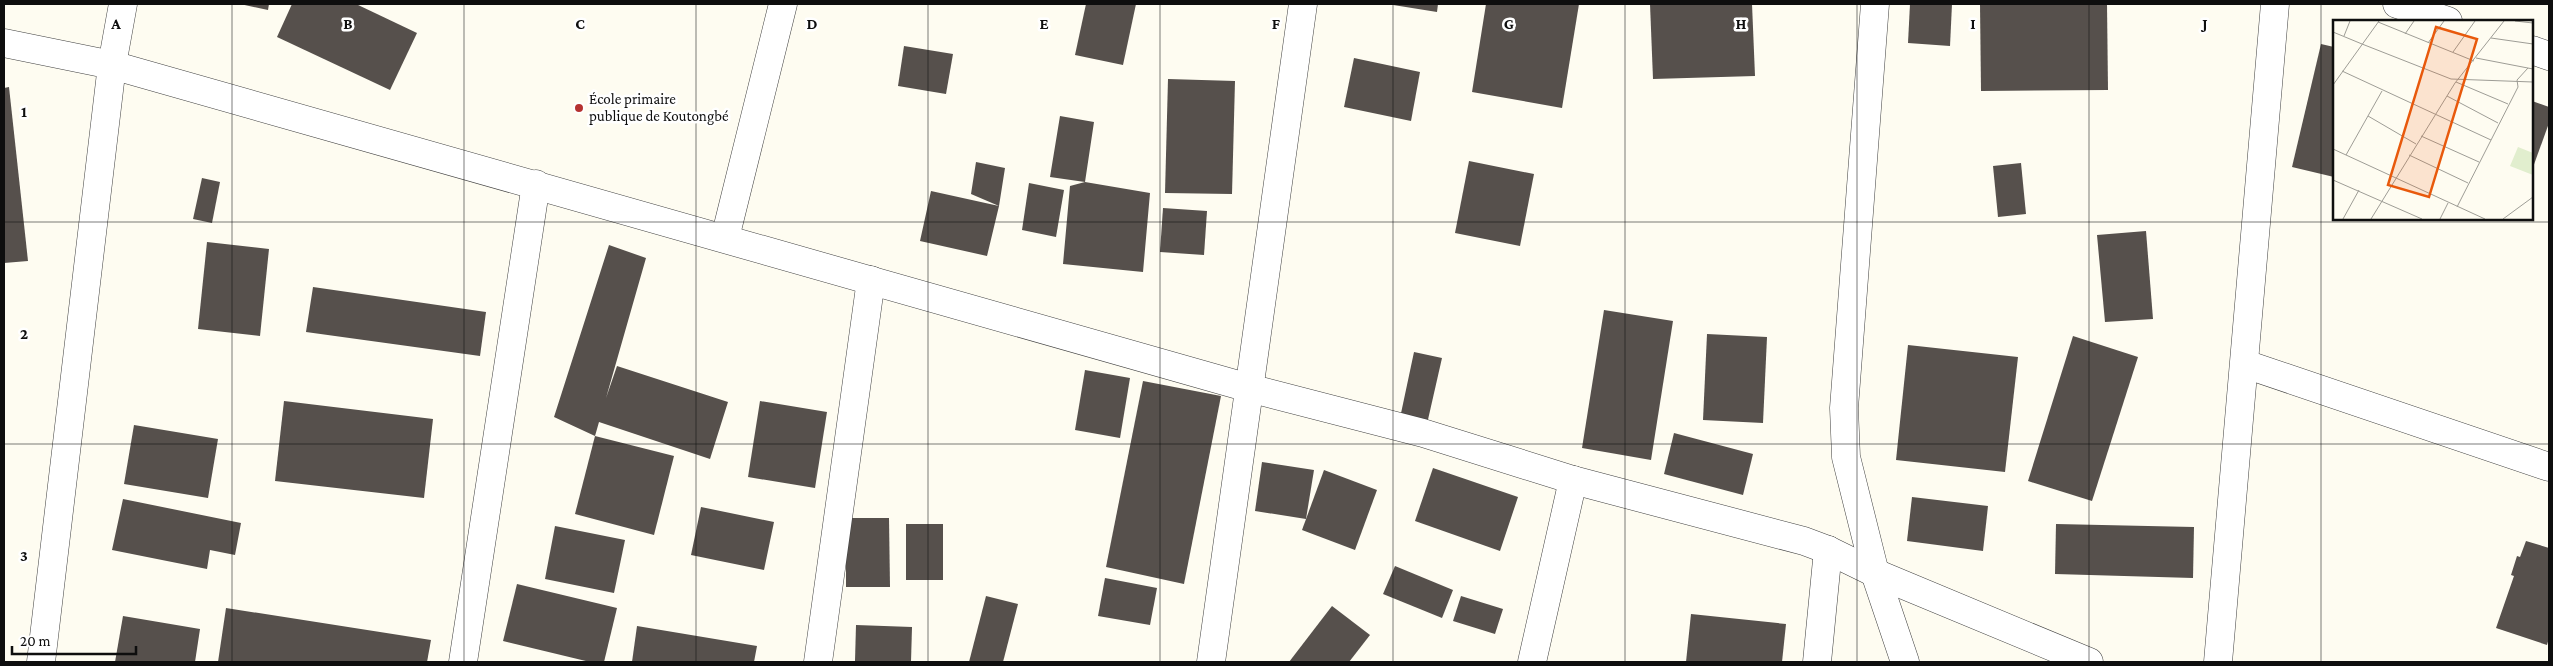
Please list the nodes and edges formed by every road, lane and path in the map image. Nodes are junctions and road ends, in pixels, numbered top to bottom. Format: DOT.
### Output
graph roads {
  1 [pos="122,4"];
  2 [pos="782,4"];
  3 [pos="1303,4"];
  4 [pos="1876,4"];
  5 [pos="2275,4"];
  6 [pos="2397,4"];
  7 [pos="2445,20"];
  8 [pos="4,43"];
  9 [pos="2533,50"];
  10 [pos="2549,56"];
  11 [pos="112,65"];
  12 [pos="536,184"];
  13 [pos="725,238"];
  14 [pos="871,280"];
  15 [pos="2245,364"];
  16 [pos="1249,388"];
  17 [pos="2549,467"];
  18 [pos="1572,480"];
  19 [pos="1828,550"];
  20 [pos="1875,573"];
  21 [pos="41,662"];
  22 [pos="463,662"];
  23 [pos="818,662"];
  24 [pos="1211,662"];
  25 [pos="1532,662"];
  26 [pos="1817,662"];
  27 [pos="1905,662"];
  28 [pos="2089,662"];
  29 [pos="2218,662"];
  1 -- 11 [label="street"];
  2 -- 13 [label="street"];
  3 -- 16 [label="street"];
  4 -- 20 [label="street"];
  5 -- 15 [label="street"];
  6 -- 7 [label="street"];
  8 -- 11 [label="street"];
  9 -- 10 [label="street"];
  11 -- 12 [label="street"];
  11 -- 21 [label="street"];
  12 -- 13 [label="street"];
  12 -- 22 [label="street"];
  13 -- 14 [label="street"];
  14 -- 16 [label="street"];
  14 -- 23 [label="street"];
  15 -- 17 [label="street"];
  15 -- 29 [label="street"];
  16 -- 18 [label="street"];
  16 -- 24 [label="street"];
  18 -- 19 [label="street"];
  18 -- 25 [label="street"];
  19 -- 20 [label="street"];
  19 -- 26 [label="street"];
  20 -- 27 [label="street"];
  20 -- 28 [label="street"];
}
